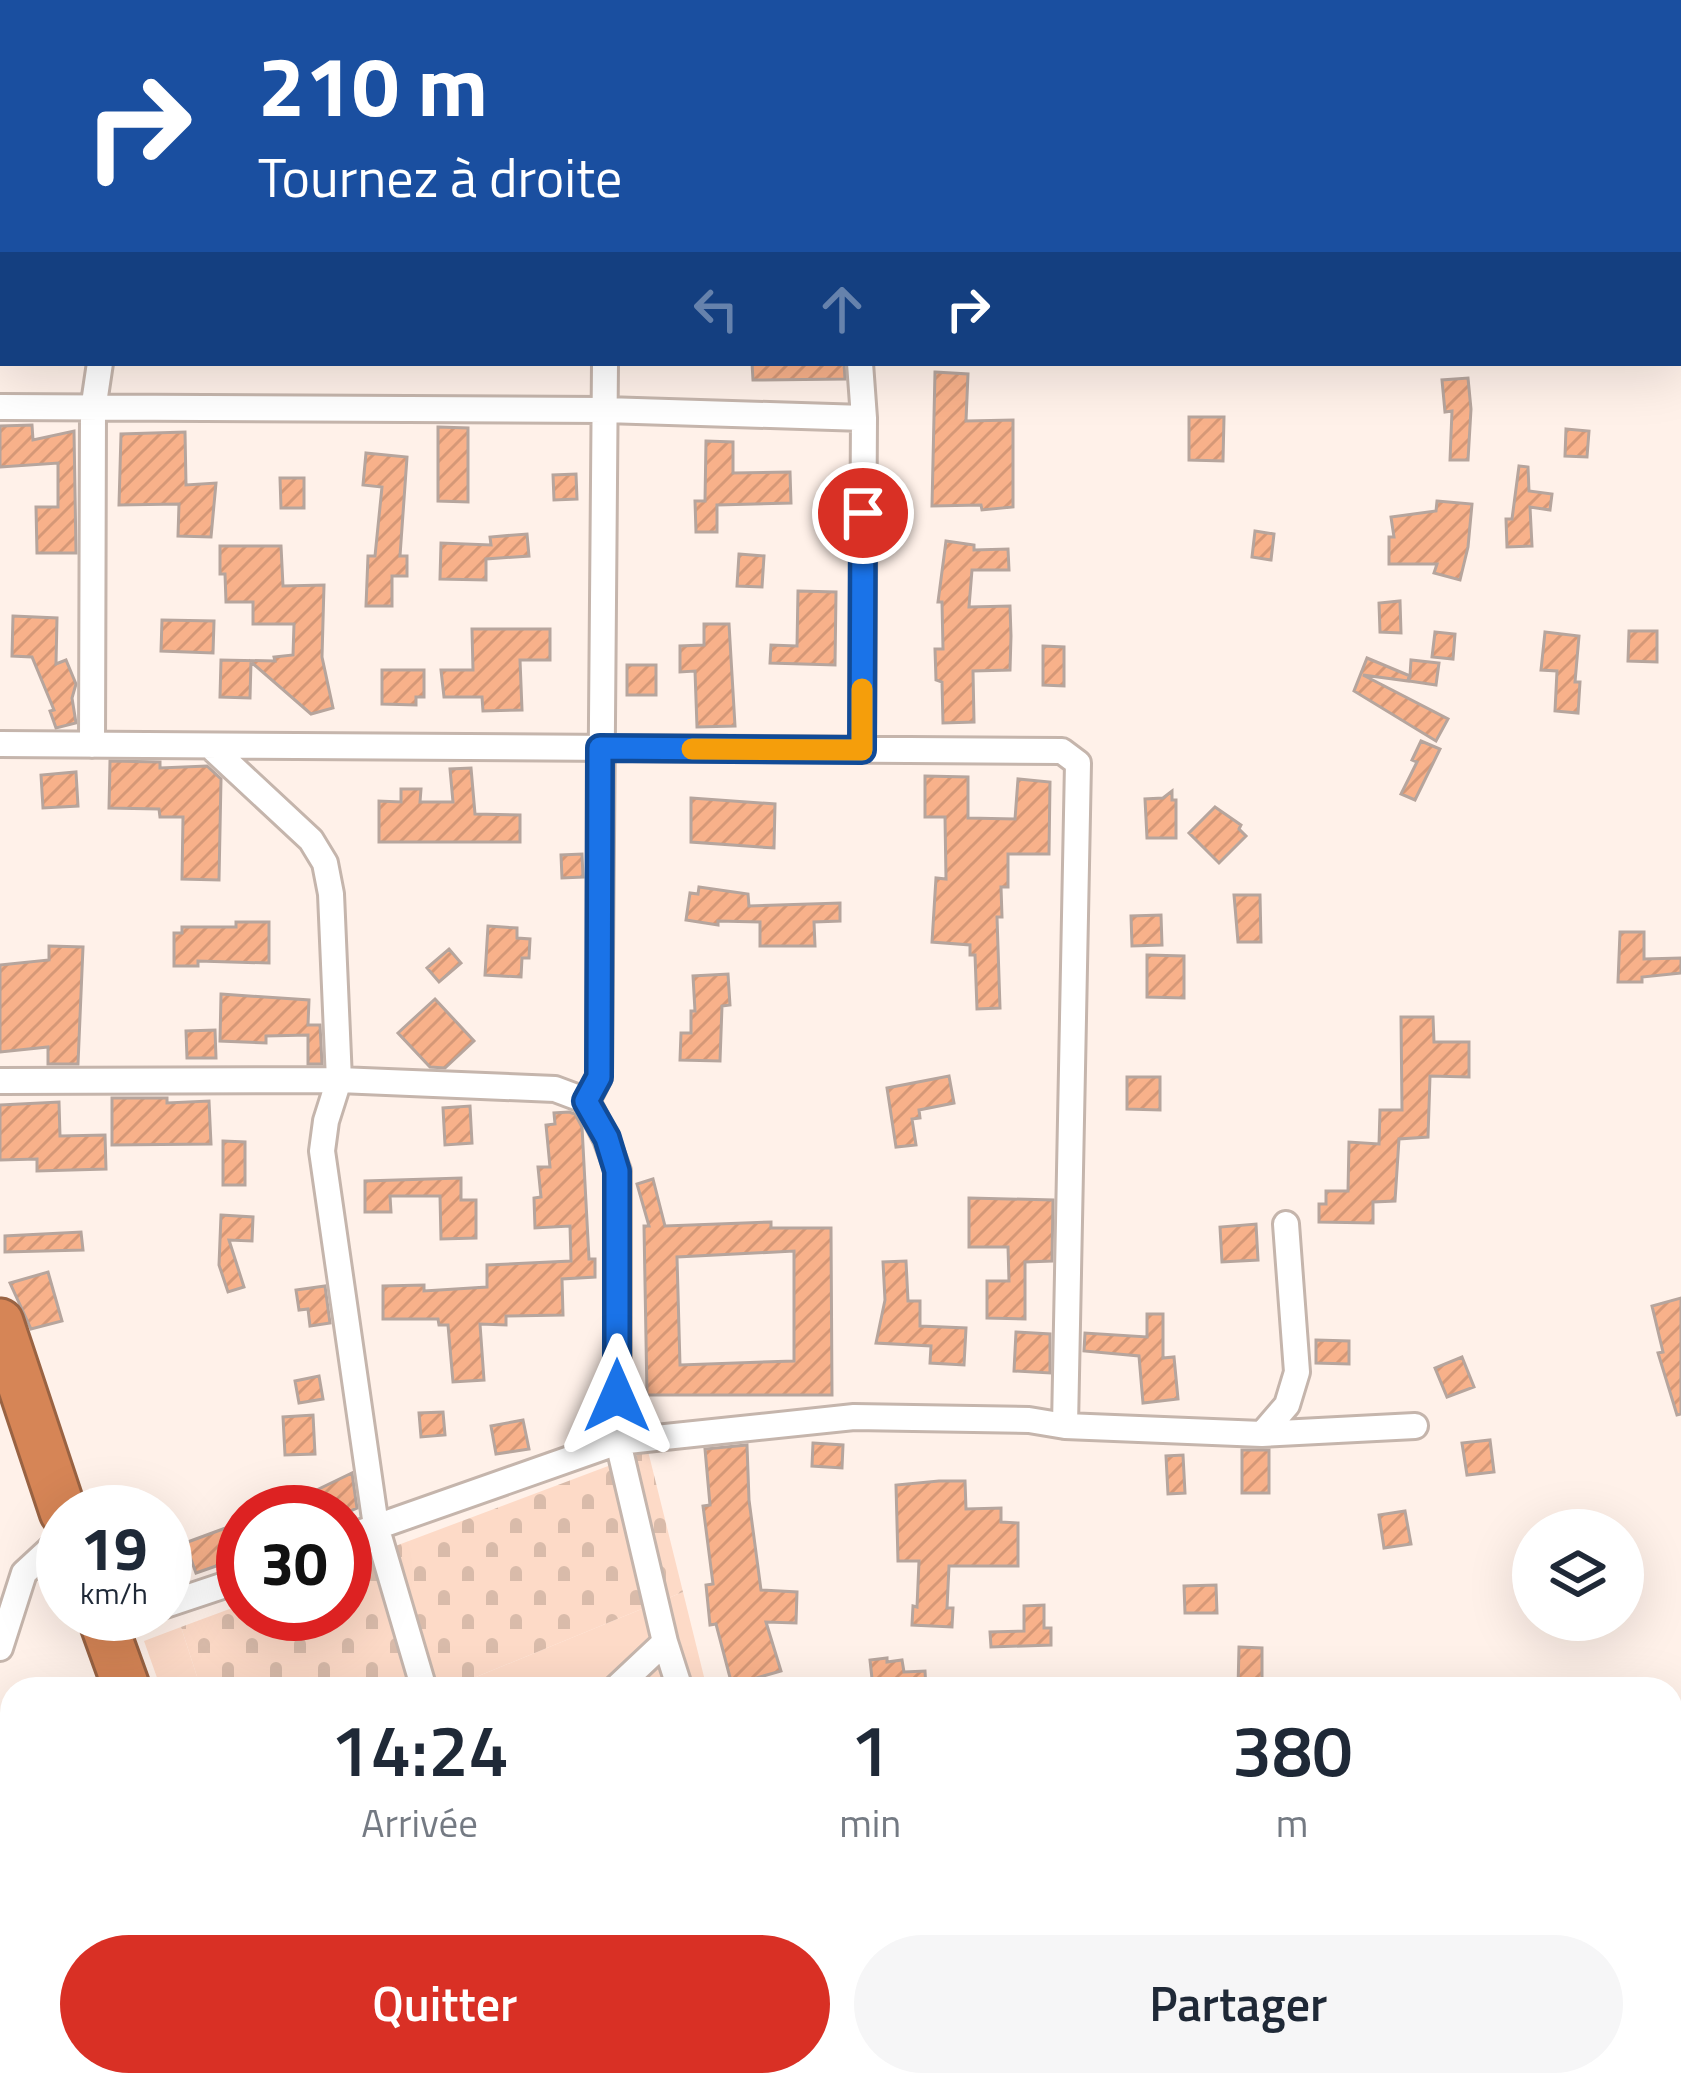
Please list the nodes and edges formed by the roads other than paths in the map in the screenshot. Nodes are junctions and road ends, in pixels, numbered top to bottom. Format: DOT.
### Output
graph roads {
  1 [pos="100,366"];
  2 [pos="604,366"];
  3 [pos="860,366"];
  4 [pos="0,407"];
  5 [pos="93,410"];
  6 [pos="605,410"];
  7 [pos="864,418"];
  8 [pos="0,744"];
  9 [pos="92,745"];
  10 [pos="210,746"];
  11 [pos="600,748"];
  12 [pos="862,750"];
  13 [pos="339,1080"];
  14 [pos="0,1081"];
  15 [pos="586,1101"];
  16 [pos="1286,1224"];
  17 [pos="0,1322"];
  18 [pos="1065,1426"];
  19 [pos="1415,1426"];
  20 [pos="1262,1434"];
  21 [pos="617,1442"];
  22 [pos="55,1485"];
  23 [pos="376,1526"];
  24 [pos="372,1528"];
  25 [pos="36,1562"];
  26 [pos="118,1641"];
  27 [pos="664,1642"];
  28 [pos="0,1648"];
  29 [pos="125,1677"];
  30 [pos="420,1677"];
  31 [pos="628,1677"];
  32 [pos="676,1677"];
  1 -- 5 [label="street"];
  2 -- 6 [label="street"];
  3 -- 7 [label="street"];
  4 -- 5 [label="street"];
  5 -- 6 [label="street"];
  5 -- 9 [label="street"];
  6 -- 7 [label="street"];
  6 -- 11 [label="street"];
  7 -- 12 [label="street"];
  8 -- 9 [label="street"];
  9 -- 10 [label="street"];
  10 -- 11 [label="street"];
  10 -- 13 [label="street"];
  11 -- 12 [label="street"];
  11 -- 15 [label="street"];
  12 -- 18 [label="street"];
  13 -- 14 [label="street"];
  13 -- 15 [label="street"];
  13 -- 23 [label="street"];
  15 -- 21 [label="street"];
  16 -- 20 [label="street"];
  17 -- 22 [label="highway"];
  18 -- 20 [label="street"];
  18 -- 21 [label="street"];
  19 -- 20 [label="street"];
  21 -- 23 [label="street"];
  21 -- 27 [label="street"];
  23 -- 24 [label="street"];
  23 -- 30 [label="street"];
  25 -- 28 [label="street"];
  26 -- 29 [label="highway"];
  27 -- 31 [label="street"];
  27 -- 32 [label="street"];
}
